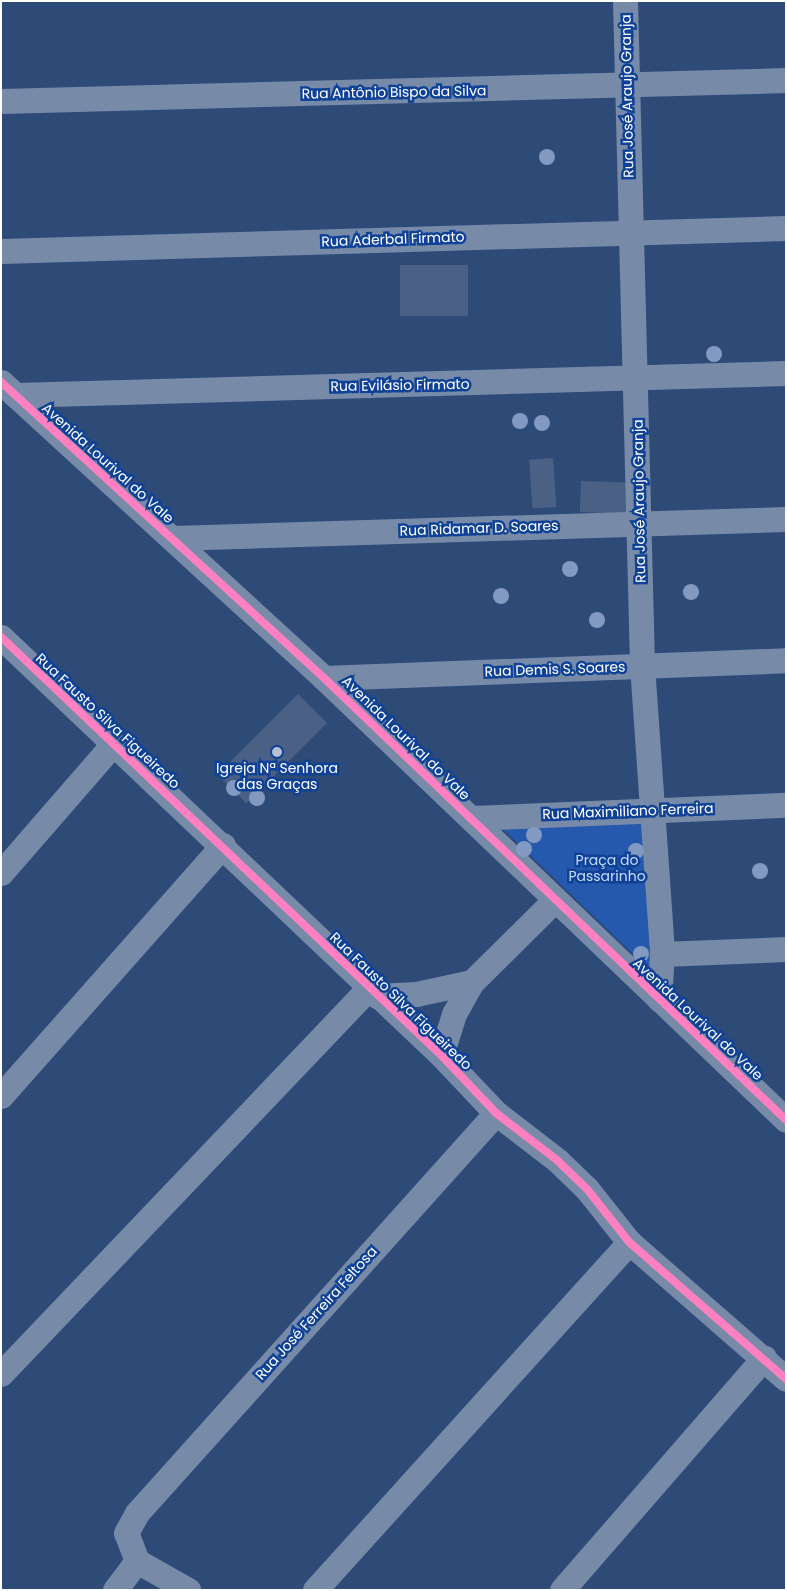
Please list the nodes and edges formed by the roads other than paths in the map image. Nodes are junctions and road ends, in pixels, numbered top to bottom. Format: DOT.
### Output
graph roads {
  1 [pos="625,1"];
  2 [pos="786,80"];
  3 [pos="628,86"];
  4 [pos="1,101"];
  5 [pos="786,228"];
  6 [pos="629,232"];
  7 [pos="1,251"];
  8 [pos="786,374"];
  9 [pos="636,379"];
  10 [pos="8,388"];
  11 [pos="786,519"];
  12 [pos="640,523"];
  13 [pos="172,538"];
  14 [pos="1,637"];
  15 [pos="786,660"];
  16 [pos="642,666"];
  17 [pos="324,678"];
  18 [pos="113,744"];
  19 [pos="786,805"];
  20 [pos="652,809"];
  21 [pos="471,818"];
  22 [pos="223,845"];
  23 [pos="1,873"];
  24 [pos="555,900"];
  25 [pos="786,949"];
  26 [pos="662,954"];
  27 [pos="472,982"];
  28 [pos="373,992"];
  29 [pos="658,999"];
  30 [pos="441,1055"];
  31 [pos="1,1096"];
  32 [pos="775,1099"];
  33 [pos="496,1113"];
  34 [pos="786,1120"];
  35 [pos="629,1242"];
  36 [pos="764,1358"];
  37 [pos="1,1374"];
  38 [pos="786,1379"];
  39 [pos="137,1561"];
  40 [pos="115,1590"];
  41 [pos="188,1590"];
  42 [pos="315,1590"];
  43 [pos="562,1590"];
  1 -- 3 [label="street, Rua José Araujo Granja"];
  2 -- 3 [label="street, Rua Antônio Bispo da Silva"];
  3 -- 4 [label="street, Rua Antônio Bispo da Silva"];
  3 -- 6 [label="street, Rua José Araujo Granja"];
  5 -- 6 [label="street, Rua Aderbal Firmato"];
  6 -- 7 [label="street, Rua Aderbal Firmato"];
  6 -- 9 [label="street, Rua José Araujo Granja"];
  8 -- 9 [label="street, Rua Evilásio Firmato"];
  9 -- 10 [label="street, Rua Evilásio Firmato"];
  9 -- 12 [label="street, Rua José Araujo Granja"];
  10 -- 13 [label="street, Avenida Lourival do Vale"];
  11 -- 12 [label="street, Rua Ridamar D. Soares"];
  12 -- 13 [label="street, Rua Ridamar D. Soares"];
  12 -- 16 [label="street, Rua José Araujo Granja"];
  13 -- 17 [label="street, Avenida Lourival do Vale"];
  14 -- 18 [label="street, Rua Fausto Silva Figueiredo"];
  15 -- 16 [label="street, Rua Demis S. Soares"];
  16 -- 17 [label="street, Rua Demis S. Soares"];
  16 -- 20 [label="street, Rua José Araujo Granja"];
  17 -- 21 [label="street, Avenida Lourival do Vale"];
  18 -- 22 [label="street, Rua Fausto Silva Figueiredo"];
  18 -- 23 [label="street"];
  19 -- 20 [label="street, Rua Maximiliano Ferreira"];
  20 -- 21 [label="street, Rua Maximiliano Ferreira"];
  20 -- 26 [label="street, Rua José Araujo Granja"];
  21 -- 24 [label="street, Avenida Lourival do Vale"];
  22 -- 28 [label="street, Rua Fausto Silva Figueiredo"];
  22 -- 31 [label="street"];
  24 -- 27 [label="street"];
  24 -- 29 [label="street, Avenida Lourival do Vale"];
  25 -- 26 [label="street"];
  26 -- 29 [label="street, Rua José Araujo Granja"];
  27 -- 28 [label="street"];
  27 -- 30 [label="street"];
  28 -- 30 [label="street, Rua Fausto Silva Figueiredo"];
  28 -- 37 [label="street"];
  29 -- 32 [label="street, Avenida Lourival do Vale"];
  30 -- 33 [label="street, Rua Fausto Silva Figueiredo"];
  32 -- 34 [label="street, Avenida Lourival do Vale"];
  33 -- 35 [label="street, Rua Fausto Silva Figueiredo"];
  33 -- 39 [label="street, Rua José Ferreira Feltosa"];
  35 -- 36 [label="street, Rua Fausto Silva Figueiredo"];
  35 -- 42 [label="street"];
  36 -- 38 [label="street, Rua Fausto Silva Figueiredo"];
  36 -- 43 [label="street"];
  39 -- 40 [label="street"];
  39 -- 41 [label="street"];
}
